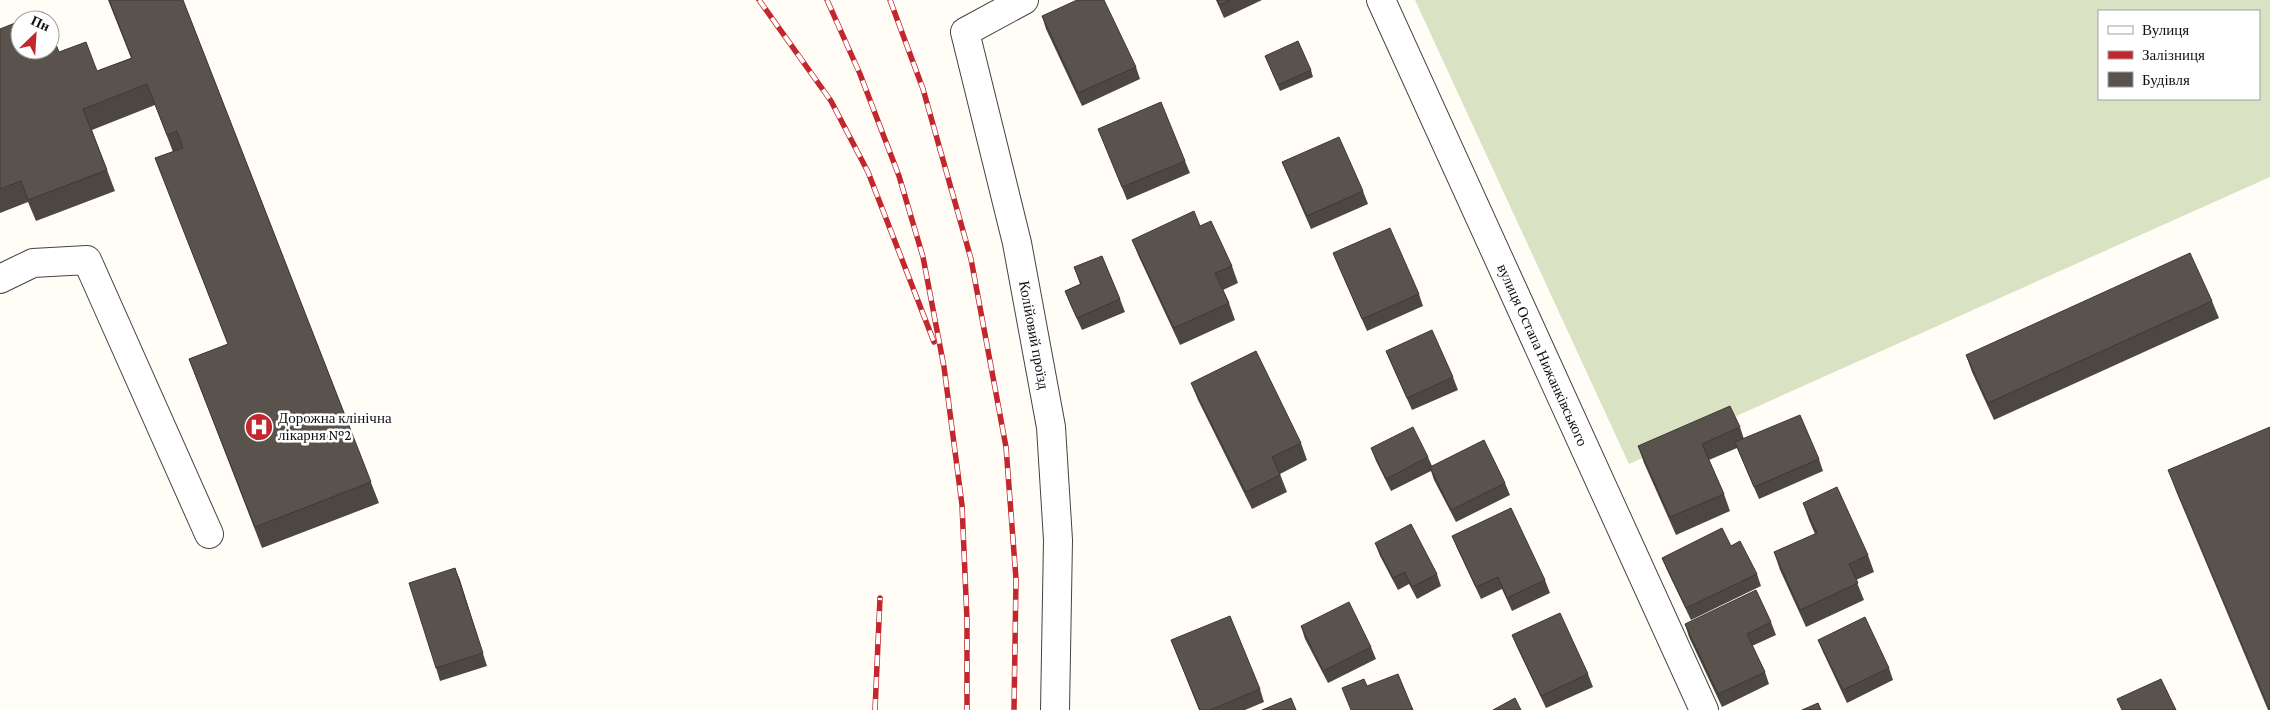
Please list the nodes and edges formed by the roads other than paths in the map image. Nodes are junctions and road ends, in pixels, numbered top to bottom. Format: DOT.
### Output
graph roads {
  1 [pos="1024,0"];
  2 [pos="1381,0"];
  3 [pos="0,279"];
  4 [pos="209,534"];
  5 [pos="1055,710"];
  6 [pos="1704,710"];
  1 -- 5 [label="street, Колійовий проїзд"];
  2 -- 6 [label="street, вулиця Остапа Нижанківського"];
  3 -- 4 [label="street"];
}
